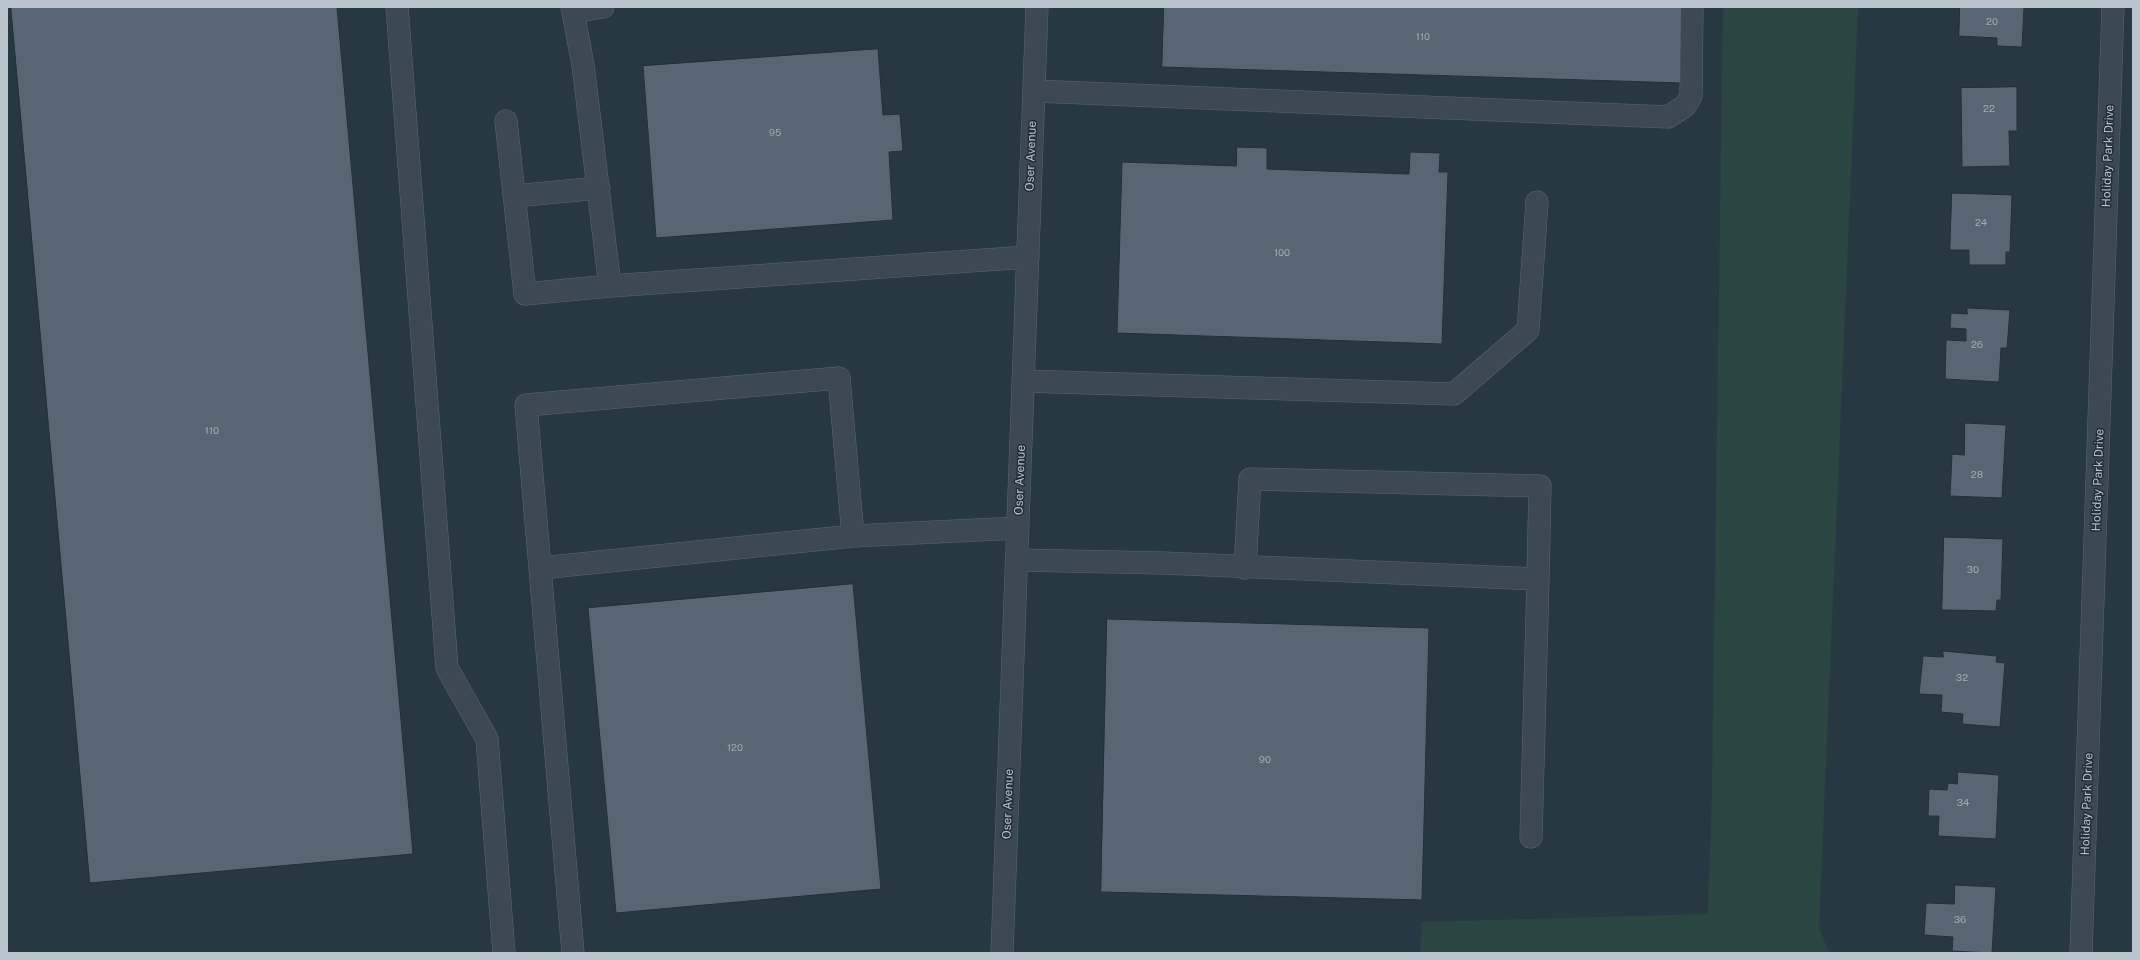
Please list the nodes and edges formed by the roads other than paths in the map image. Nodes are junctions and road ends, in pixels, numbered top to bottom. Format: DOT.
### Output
graph roads {
  1 [pos="397,7"];
  2 [pos="603,7"];
  3 [pos="1037,7"];
  4 [pos="1692,7"];
  5 [pos="2113,7"];
  6 [pos="573,10"];
  7 [pos="1034,91"];
  8 [pos="506,121"];
  9 [pos="599,188"];
  10 [pos="515,196"];
  11 [pos="1537,202"];
  12 [pos="1028,257"];
  13 [pos="610,286"];
  14 [pos="1023,381"];
  15 [pos="1018,528"];
  16 [pos="853,536"];
  17 [pos="1017,560"];
  18 [pos="541,568"];
  19 [pos="1245,568"];
  20 [pos="1538,579"];
  21 [pos="1531,837"];
  22 [pos="504,953"];
  23 [pos="573,953"];
  24 [pos="1002,953"];
  25 [pos="2081,953"];
  1 -- 22 [label="street"];
  2 -- 6 [label="street"];
  3 -- 7 [label="street, Oser Avenue"];
  4 -- 7 [label="street"];
  5 -- 25 [label="street, Holiday Park Drive"];
  6 -- 9 [label="street"];
  7 -- 12 [label="street, Oser Avenue"];
  8 -- 10 [label="street"];
  9 -- 10 [label="street"];
  9 -- 13 [label="street"];
  10 -- 13 [label="street"];
  11 -- 14 [label="street"];
  12 -- 13 [label="street"];
  12 -- 14 [label="street, Oser Avenue"];
  14 -- 15 [label="street, Oser Avenue"];
  15 -- 16 [label="street"];
  15 -- 17 [label="street, Oser Avenue"];
  16 -- 18 [label="street"];
  16 -- 18 [label="street"];
  17 -- 19 [label="street"];
  17 -- 24 [label="street, Oser Avenue"];
  18 -- 23 [label="street"];
  19 -- 20 [label="street"];
  19 -- 20 [label="street"];
  20 -- 21 [label="street"];
}
